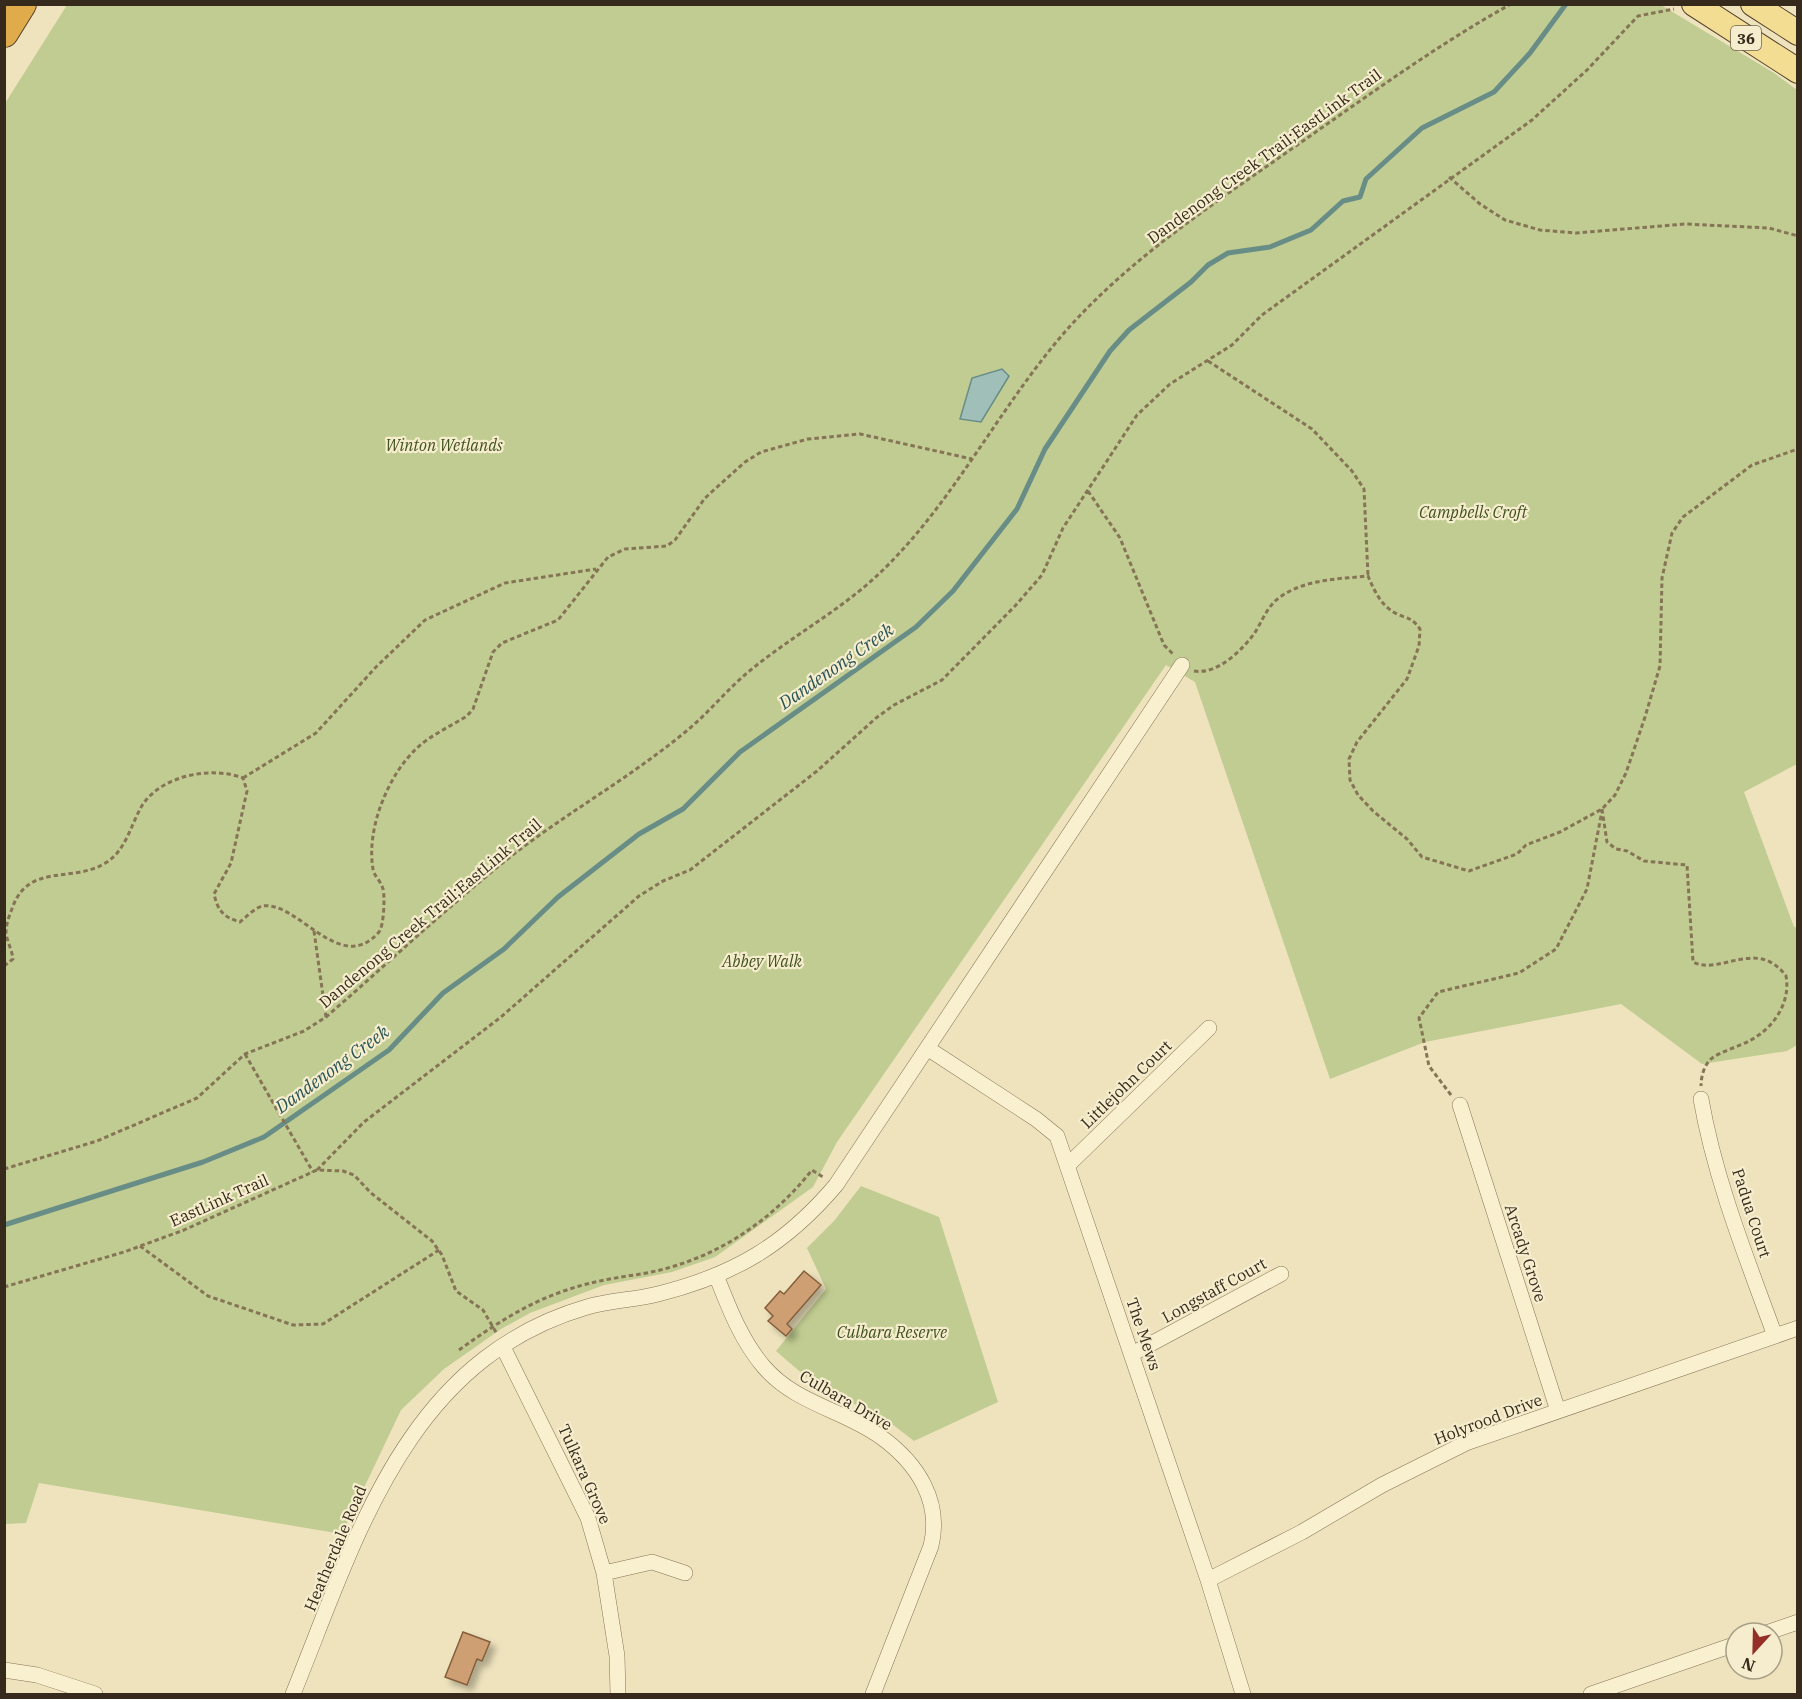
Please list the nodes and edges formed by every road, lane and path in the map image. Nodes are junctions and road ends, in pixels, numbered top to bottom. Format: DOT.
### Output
graph roads {
  1 [pos="22,4"];
  2 [pos="1502,4"];
  3 [pos="1511,4"];
  4 [pos="1753,4"];
  5 [pos="1688,9"];
  6 [pos="1497,12"];
  7 [pos="4,33"];
  8 [pos="1797,33"];
  9 [pos="1797,71"];
  10 [pos="1449,177"];
  11 [pos="1797,236"];
  12 [pos="1208,362"];
  13 [pos="1797,449"];
  14 [pos="972,459"];
  15 [pos="1087,490"];
  16 [pos="596,569"];
  17 [pos="1368,576"];
  18 [pos="1182,665"];
  19 [pos="243,778"];
  20 [pos="1602,809"];
  21 [pos="314,931"];
  22 [pos="4,966"];
  23 [pos="326,1017"];
  24 [pos="1209,1028"];
  25 [pos="927,1048"];
  26 [pos="245,1054"];
  27 [pos="1701,1099"];
  28 [pos="1460,1105"];
  29 [pos="1068,1165"];
  30 [pos="4,1169"];
  31 [pos="315,1171"];
  32 [pos="836,1185"];
  33 [pos="140,1246"];
  34 [pos="439,1250"];
  35 [pos="1281,1274"];
  36 [pos="716,1275"];
  37 [pos="4,1287"];
  38 [pos="494,1325"];
  39 [pos="1797,1328"];
  40 [pos="1775,1336"];
  41 [pos="503,1347"];
  42 [pos="459,1350"];
  43 [pos="1132,1354"];
  44 [pos="1558,1411"];
  45 [pos="685,1573"];
  46 [pos="604,1574"];
  47 [pos="1208,1580"];
  48 [pos="1724,1648"];
  49 [pos="4,1670"];
  50 [pos="95,1695"];
  51 [pos="293,1695"];
  52 [pos="618,1695"];
  53 [pos="873,1695"];
  54 [pos="1243,1695"];
  55 [pos="1591,1695"];
  1 -- 7 [label="highway"];
  2 -- 6 [label="path"];
  3 -- 6 [label="path, Dandenong Creek Trail;EastLink Trail"];
  4 -- 8 [label="main road, 36"];
  5 -- 9 [label="main road, 36"];
  5 -- 10 [label="path"];
  6 -- 14 [label="path, Dandenong Creek Trail;EastLink Trail"];
  10 -- 11 [label="path"];
  10 -- 12 [label="path"];
  12 -- 15 [label="path"];
  12 -- 17 [label="path"];
  13 -- 20 [label="path"];
  14 -- 16 [label="path"];
  14 -- 23 [label="path, Dandenong Creek Trail;EastLink Trail"];
  15 -- 18 [label="path"];
  15 -- 31 [label="path"];
  16 -- 19 [label="path"];
  16 -- 21 [label="path"];
  17 -- 18 [label="path"];
  17 -- 20 [label="path"];
  18 -- 25 [label="street"];
  19 -- 21 [label="path"];
  19 -- 22 [label="path"];
  20 -- 27 [label="path"];
  20 -- 28 [label="path"];
  21 -- 23 [label="path"];
  23 -- 26 [label="path, Dandenong Creek Trail;EastLink Trail"];
  24 -- 29 [label="street, Littlejohn Court"];
  25 -- 29 [label="street, The Mews"];
  25 -- 32 [label="street"];
  26 -- 30 [label="path"];
  26 -- 31 [label="path"];
  27 -- 40 [label="street, Padua Court"];
  28 -- 44 [label="street, Arcady Grove"];
  29 -- 43 [label="street, The Mews"];
  31 -- 33 [label="path, EastLink Trail"];
  31 -- 34 [label="path"];
  32 -- 36 [label="street"];
  32 -- 38 [label="path"];
  33 -- 34 [label="path"];
  33 -- 37 [label="path, EastLink Trail"];
  34 -- 38 [label="path"];
  35 -- 43 [label="street, Longstaff Court"];
  36 -- 41 [label="street"];
  36 -- 53 [label="street, Culbara Drive"];
  38 -- 41 [label="path"];
  38 -- 42 [label="path"];
  39 -- 40 [label="street, Holyrood Drive"];
  40 -- 44 [label="street, Holyrood Drive"];
  41 -- 46 [label="street, Tulkara Grove"];
  41 -- 51 [label="street, Heatherdale Road"];
  43 -- 47 [label="street, The Mews"];
  44 -- 47 [label="street, Holyrood Drive"];
  45 -- 46 [label="street"];
  46 -- 52 [label="street, Tulkara Grove"];
  47 -- 54 [label="street, The Mews"];
  48 -- 55 [label="street"];
  49 -- 50 [label="street"];
}
